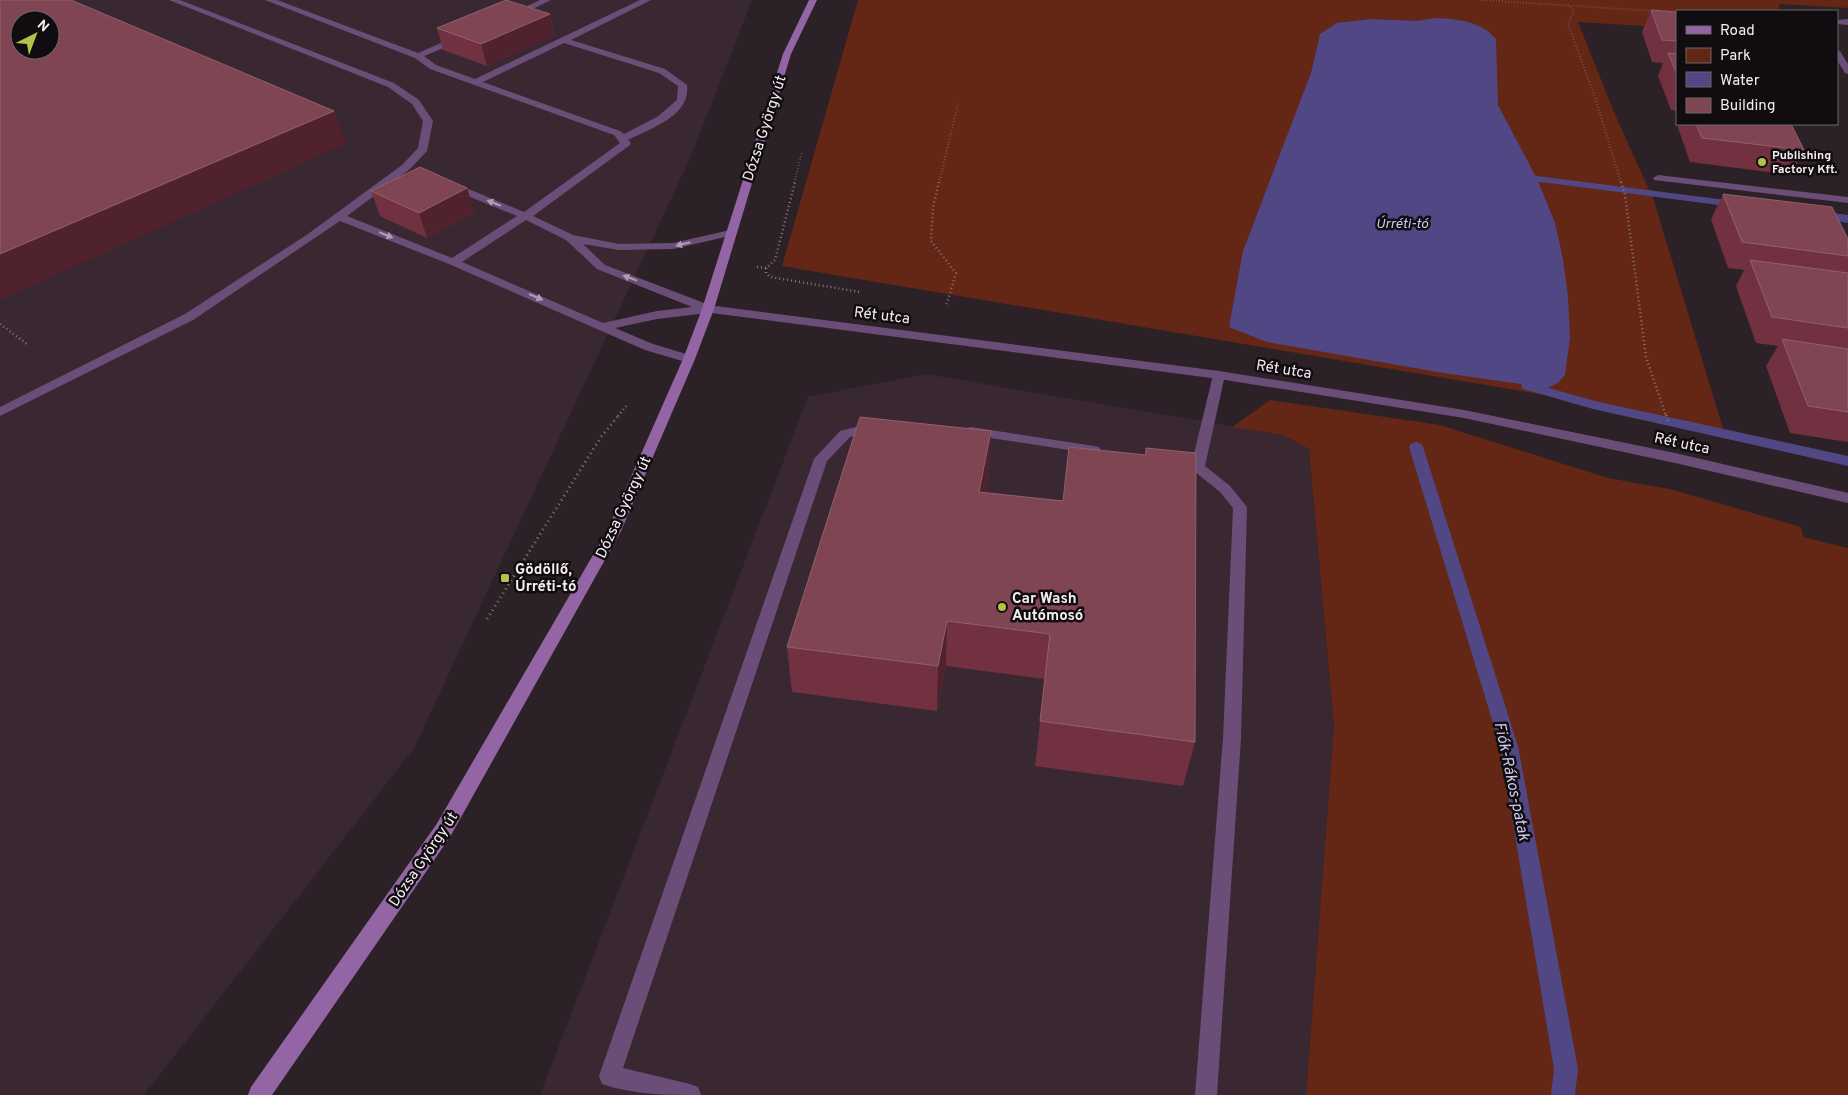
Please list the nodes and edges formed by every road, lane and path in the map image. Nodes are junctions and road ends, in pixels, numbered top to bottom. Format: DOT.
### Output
graph roads {
  1 [pos="172,0"];
  2 [pos="269,0"];
  3 [pos="547,0"];
  4 [pos="647,0"];
  5 [pos="813,0"];
  6 [pos="1481,0"];
  7 [pos="1568,6"];
  8 [pos="1657,11"];
  9 [pos="504,19"];
  10 [pos="469,34"];
  11 [pos="565,41"];
  12 [pos="1838,55"];
  13 [pos="418,56"];
  14 [pos="1848,72"];
  15 [pos="476,82"];
  16 [pos="958,104"];
  17 [pos="622,139"];
  18 [pos="1658,178"];
  19 [pos="442,182"];
  20 [pos="1623,184"];
  21 [pos="1625,194"];
  22 [pos="1848,200"];
  23 [pos="526,216"];
  24 [pos="340,217"];
  25 [pos="730,233"];
  26 [pos="570,238"];
  27 [pos="453,262"];
  28 [pos="708,309"];
  29 [pos="946,309"];
  30 [pos="0,324"];
  31 [pos="605,326"];
  32 [pos="27,344"];
  33 [pos="649,346"];
  34 [pos="689,359"];
  35 [pos="1220,375"];
  36 [pos="0,412"];
  37 [pos="1664,414"];
  38 [pos="890,424"];
  39 [pos="952,428"];
  40 [pos="1109,453"];
  41 [pos="1159,461"];
  42 [pos="1198,467"];
  43 [pos="1848,498"];
  44 [pos="487,619"];
  45 [pos="259,1095"];
  46 [pos="690,1095"];
  47 [pos="1206,1095"];
  1 -- 24 [label="street"];
  2 -- 13 [label="street"];
  3 -- 9 [label="street"];
  4 -- 11 [label="street"];
  5 -- 25 [label="main road, Dózsa György út"];
  6 -- 7 [label="path"];
  7 -- 8 [label="path"];
  7 -- 20 [label="path"];
  10 -- 13 [label="street"];
  11 -- 15 [label="street"];
  11 -- 17 [label="street"];
  12 -- 14 [label="street"];
  13 -- 15 [label="street"];
  15 -- 17 [label="street"];
  16 -- 29 [label="path"];
  17 -- 23 [label="street"];
  18 -- 22 [label="street"];
  23 -- 19 [label="street, one-way"];
  21 -- 37 [label="path"];
  23 -- 26 [label="street"];
  23 -- 27 [label="street"];
  24 -- 27 [label="street, one-way"];
  24 -- 36 [label="street"];
  25 -- 26 [label="street, one-way"];
  25 -- 28 [label="main road, Dózsa György út"];
  28 -- 26 [label="street, one-way"];
  27 -- 31 [label="street, one-way"];
  28 -- 31 [label="street"];
  28 -- 34 [label="main road, Dózsa György út"];
  28 -- 35 [label="street, Rét utca"];
  30 -- 32 [label="path"];
  31 -- 33 [label="street"];
  33 -- 34 [label="street"];
  33 -- 44 [label="path"];
  34 -- 45 [label="main road, Dózsa György út"];
  35 -- 42 [label="street"];
  35 -- 43 [label="street, Rét utca"];
  38 -- 46 [label="street"];
  39 -- 40 [label="street"];
  41 -- 42 [label="street"];
  42 -- 47 [label="street"];
}
